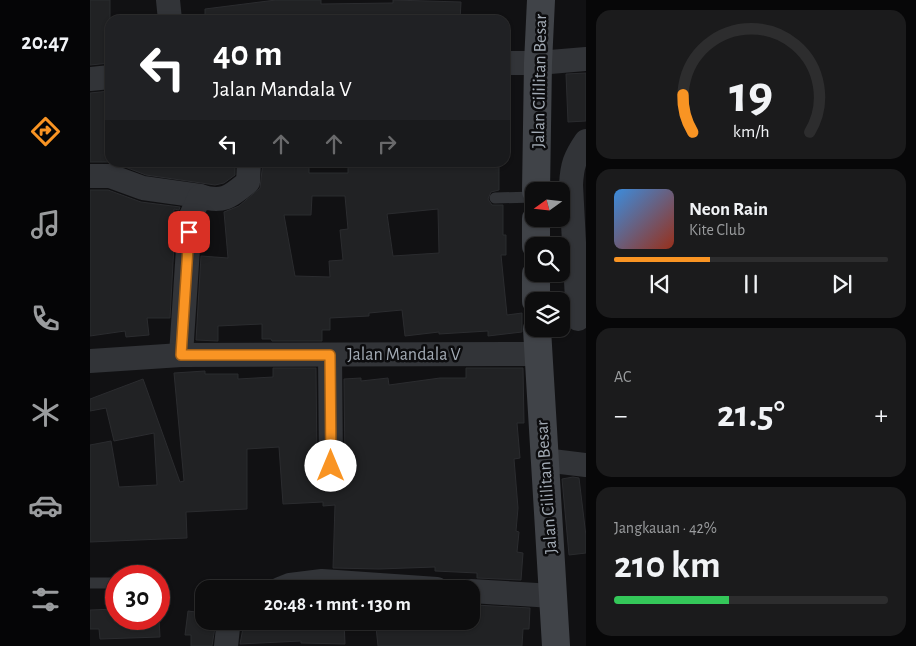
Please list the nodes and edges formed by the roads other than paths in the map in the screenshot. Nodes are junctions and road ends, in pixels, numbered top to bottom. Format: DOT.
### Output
graph roads {
  1 [pos="168,0"];
  2 [pos="541,0"];
  3 [pos="170,15"];
  4 [pos="586,59"];
  5 [pos="510,63"];
  6 [pos="538,63"];
  7 [pos="105,78"];
  8 [pos="90,79"];
  9 [pos="586,141"];
  10 [pos="249,167"];
  11 [pos="90,176"];
  12 [pos="536,182"];
  13 [pos="200,196"];
  14 [pos="525,197"];
  15 [pos="495,198"];
  16 [pos="575,319"];
  17 [pos="538,341"];
  18 [pos="181,355"];
  19 [pos="330,355"];
  20 [pos="90,361"];
  21 [pos="544,460"];
  22 [pos="586,465"];
  23 [pos="331,466"];
  24 [pos="90,583"];
  25 [pos="105,583"];
  26 [pos="480,592"];
  27 [pos="553,596"];
  28 [pos="228,630"];
  29 [pos="226,646"];
  30 [pos="556,646"];
  1 -- 3 [label="street"];
  2 -- 6 [label="street, Jalan Cililitan Besar"];
  4 -- 6 [label="street"];
  5 -- 6 [label="street"];
  6 -- 12 [label="street, Jalan Cililitan Besar"];
  7 -- 8 [label="street"];
  9 -- 16 [label="street"];
  10 -- 13 [label="street"];
  11 -- 13 [label="street"];
  13 -- 18 [label="street"];
  14 -- 15 [label="lane"];
  17 -- 19 [label="street, Jalan Mandala V"];
  17 -- 21 [label="street, Jalan Cililitan Besar"];
  18 -- 19 [label="street, Jalan Mandala V"];
  18 -- 20 [label="street, Jalan Mandala V"];
  19 -- 23 [label="street"];
  21 -- 22 [label="street"];
  21 -- 27 [label="street, Jalan Cililitan Besar"];
  24 -- 25 [label="lane"];
  26 -- 27 [label="street"];
  27 -- 30 [label="street, Jalan Cililitan Besar"];
  28 -- 29 [label="street"];
}
